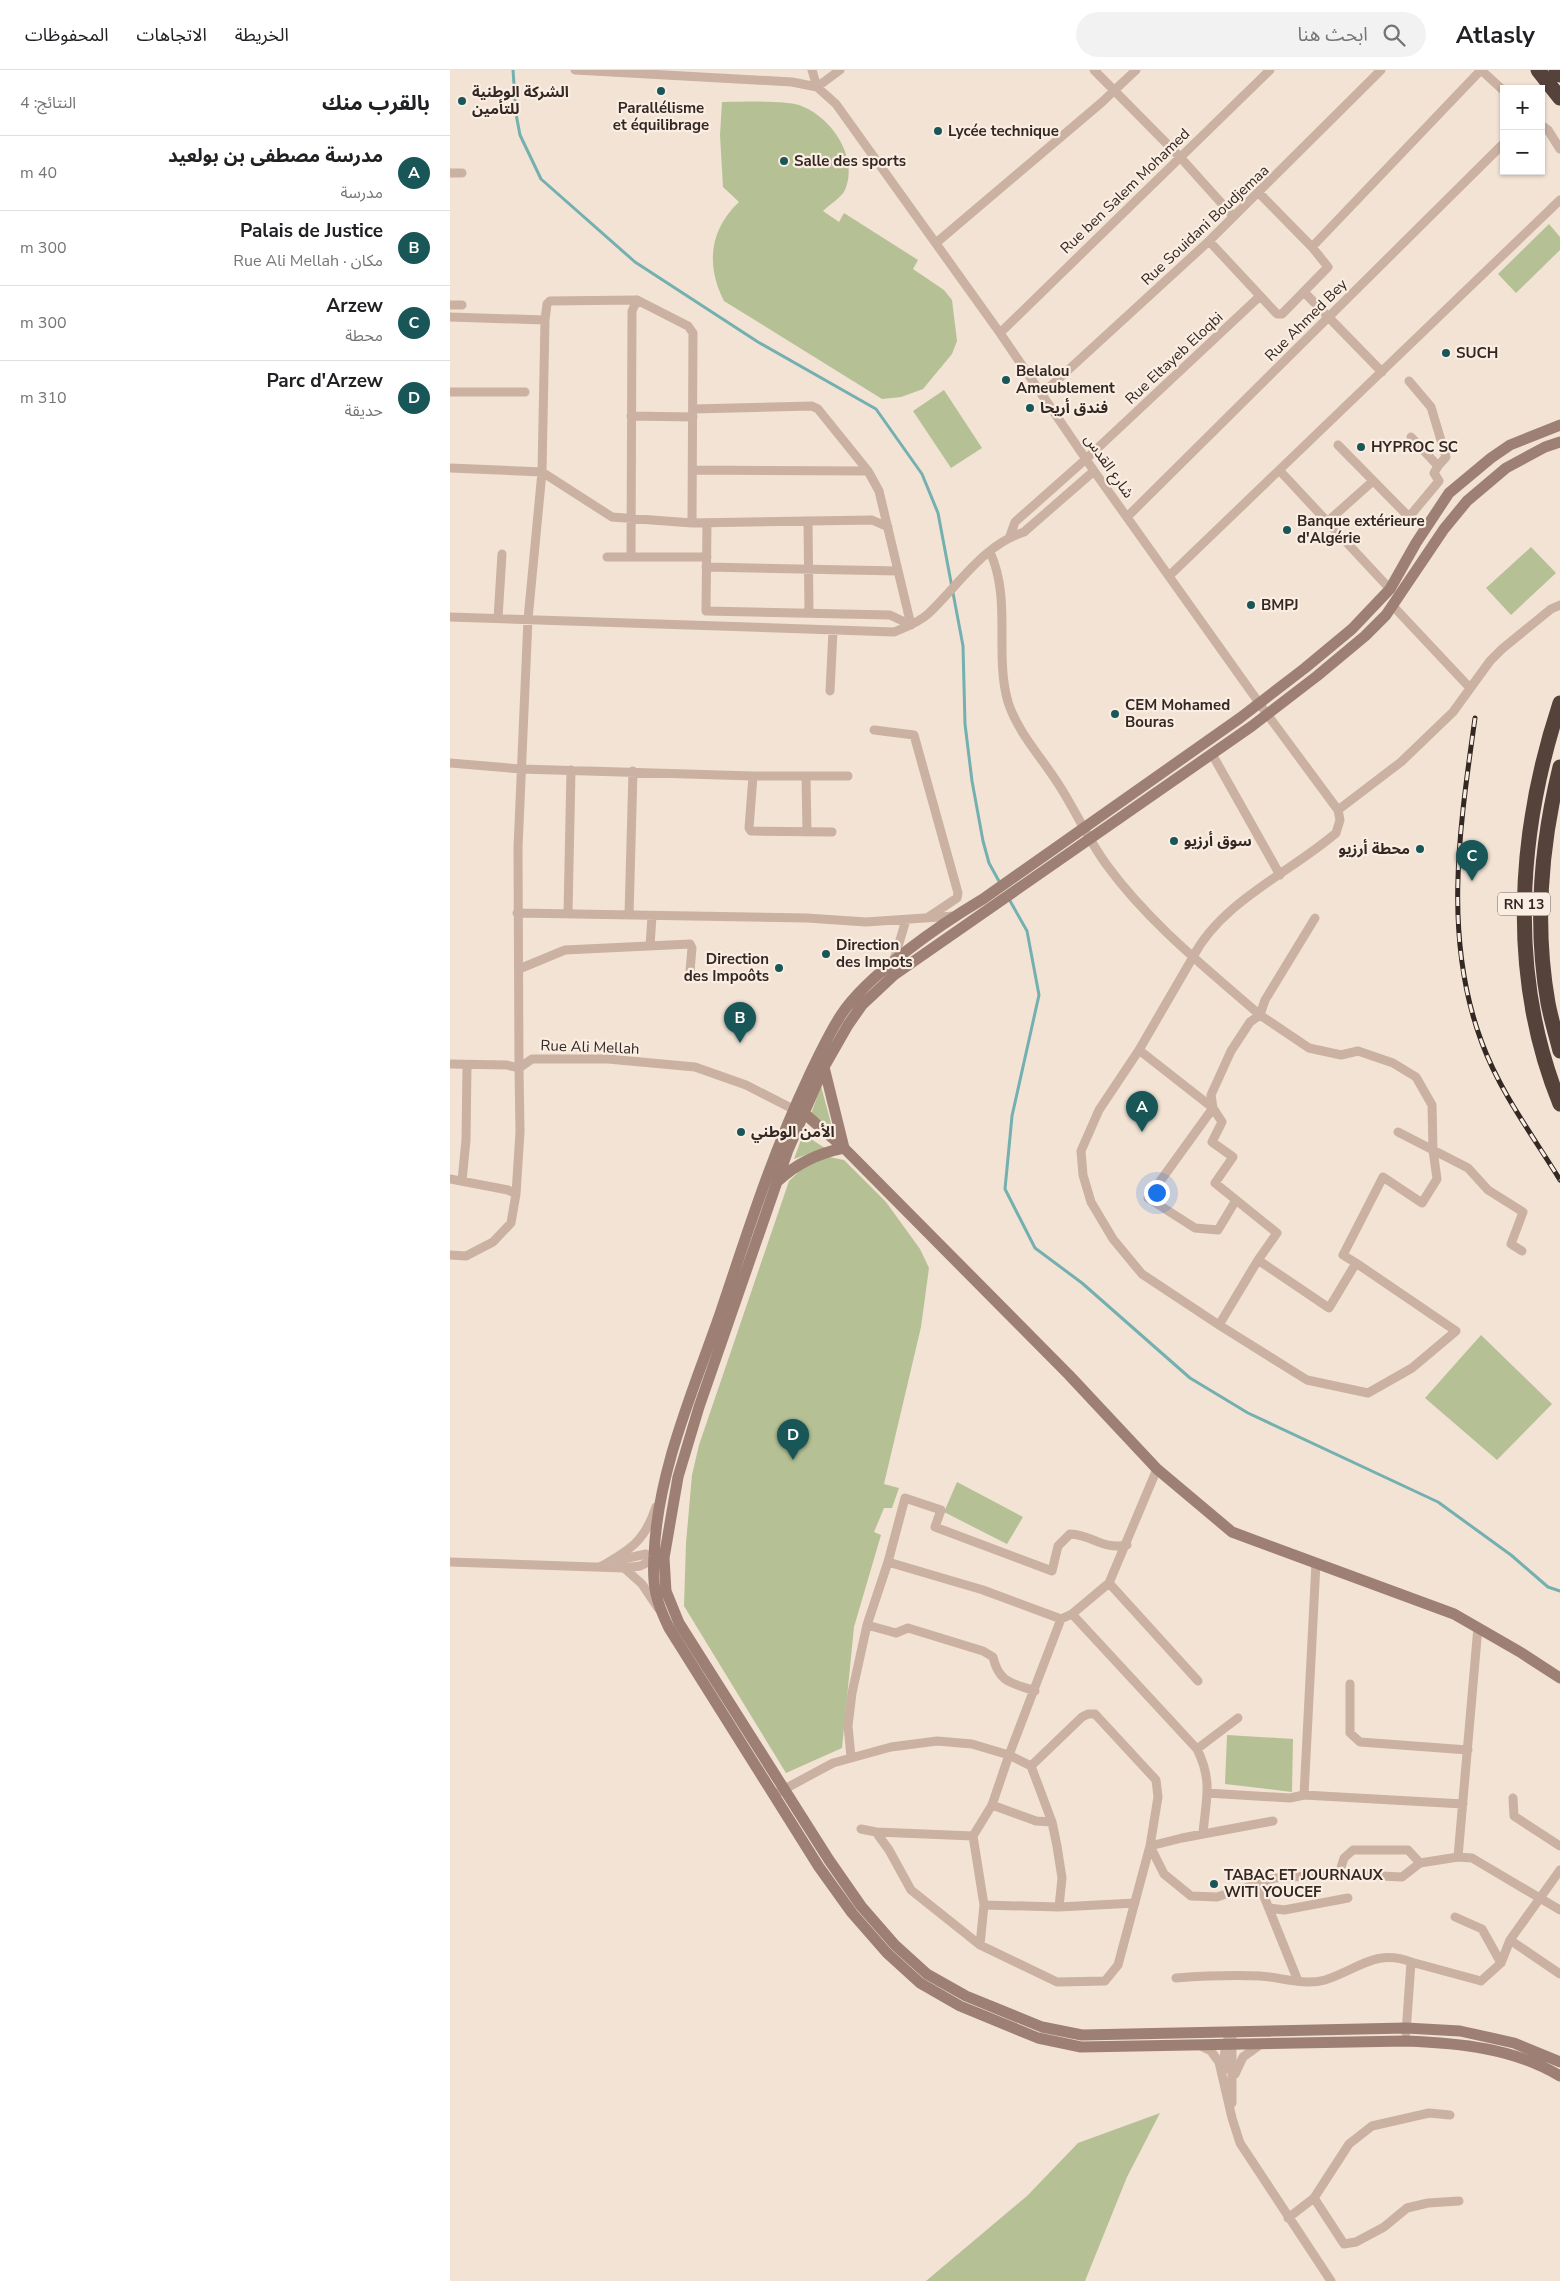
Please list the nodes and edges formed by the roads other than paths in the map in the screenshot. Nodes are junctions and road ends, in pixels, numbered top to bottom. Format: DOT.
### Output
graph roads {
  1 [pos="575,70"];
  2 [pos="812,70"];
  3 [pos="840,70"];
  4 [pos="1094,70"];
  5 [pos="1136,70"];
  6 [pos="1270,70"];
  7 [pos="1381,70"];
  8 [pos="1481,70"];
  9 [pos="1538,70"];
  10 [pos="1556,70"];
  11 [pos="1560,75"];
  12 [pos="817,87"];
  13 [pos="1500,87"];
  14 [pos="1115,91"];
  15 [pos="1560,98"];
  16 [pos="1545,128"];
  17 [pos="1500,147"];
  18 [pos="1560,149"];
  19 [pos="1180,157"];
  20 [pos="450,173"];
  21 [pos="462,173"];
  22 [pos="1259,193"];
  23 [pos="1560,200"];
  24 [pos="1233,216"];
  25 [pos="1209,241"];
  26 [pos="936,243"];
  27 [pos="1312,247"];
  28 [pos="1304,292"];
  29 [pos="1260,296"];
  30 [pos="637,300"];
  31 [pos="450,305"];
  32 [pos="462,305"];
  33 [pos="450,317"];
  34 [pos="1329,318"];
  35 [pos="546,320"];
  36 [pos="1000,332"];
  37 [pos="1382,372"];
  38 [pos="1409,381"];
  39 [pos="450,392"];
  40 [pos="526,392"];
  41 [pos="1042,394"];
  42 [pos="693,413"];
  43 [pos="631,416"];
  44 [pos="1560,425"];
  45 [pos="1411,437"];
  46 [pos="1560,442"];
  47 [pos="1338,445"];
  48 [pos="1086,460"];
  49 [pos="1438,466"];
  50 [pos="450,468"];
  51 [pos="693,470"];
  52 [pos="1280,470"];
  53 [pos="868,471"];
  54 [pos="1094,471"];
  55 [pos="542,472"];
  56 [pos="1373,481"];
  57 [pos="1127,517"];
  58 [pos="631,519"];
  59 [pos="808,522"];
  60 [pos="1327,522"];
  61 [pos="707,523"];
  62 [pos="692,524"];
  63 [pos="888,527"];
  64 [pos="1010,536"];
  65 [pos="1416,542"];
  66 [pos="1431,549"];
  67 [pos="990,552"];
  68 [pos="502,554"];
  69 [pos="607,557"];
  70 [pos="631,557"];
  71 [pos="706,557"];
  72 [pos="706,567"];
  73 [pos="809,569"];
  74 [pos="898,571"];
  75 [pos="1169,576"];
  76 [pos="1390,589"];
  77 [pos="1560,605"];
  78 [pos="1393,606"];
  79 [pos="809,613"];
  80 [pos="450,617"];
  81 [pos="498,618"];
  82 [pos="528,619"];
  83 [pos="911,626"];
  84 [pos="833,631"];
  85 [pos="1470,688"];
  86 [pos="830,691"];
  87 [pos="1259,703"];
  88 [pos="1560,703"];
  89 [pos="1267,714"];
  90 [pos="874,730"];
  91 [pos="1212,754"];
  92 [pos="450,763"];
  93 [pos="1560,767"];
  94 [pos="521,769"];
  95 [pos="571,770"];
  96 [pos="633,771"];
  97 [pos="753,776"];
  98 [pos="806,776"];
  99 [pos="848,776"];
  100 [pos="1338,810"];
  101 [pos="1083,828"];
  102 [pos="807,832"];
  103 [pos="832,832"];
  104 [pos="1090,839"];
  105 [pos="1280,875"];
  106 [pos="985,904"];
  107 [pos="517,913"];
  108 [pos="568,913"];
  109 [pos="629,915"];
  110 [pos="652,916"];
  111 [pos="954,916"];
  112 [pos="1315,918"];
  113 [pos="927,919"];
  114 [pos="906,920"];
  115 [pos="650,946"];
  116 [pos="1193,957"];
  117 [pos="892,964"];
  118 [pos="519,969"];
  119 [pos="690,971"];
  120 [pos="1260,1015"];
  121 [pos="1139,1050"];
  122 [pos="1560,1051"];
  123 [pos="450,1064"];
  124 [pos="467,1065"];
  125 [pos="824,1067"];
  126 [pos="519,1068"];
  127 [pos="1560,1104"];
  128 [pos="1213,1108"];
  129 [pos="798,1111"];
  130 [pos="1398,1132"];
  131 [pos="844,1148"];
  132 [pos="1433,1150"];
  133 [pos="450,1179"];
  134 [pos="462,1181"];
  135 [pos="778,1181"];
  136 [pos="516,1194"];
  137 [pos="1236,1200"];
  138 [pos="1522,1251"];
  139 [pos="450,1255"];
  140 [pos="1258,1260"];
  141 [pos="1356,1263"];
  142 [pos="1218,1325"];
  143 [pos="1157,1469"];
  144 [pos="667,1474"];
  145 [pos="1127,1544"];
  146 [pos="659,1558"];
  147 [pos="450,1562"];
  148 [pos="888,1562"];
  149 [pos="1316,1563"];
  150 [pos="600,1567"];
  151 [pos="624,1568"];
  152 [pos="1109,1583"];
  153 [pos="662,1613"];
  154 [pos="1072,1614"];
  155 [pos="1061,1619"];
  156 [pos="867,1625"];
  157 [pos="1478,1627"];
  158 [pos="1560,1678"];
  159 [pos="1198,1681"];
  160 [pos="1350,1684"];
  161 [pos="1035,1691"];
  162 [pos="1238,1718"];
  163 [pos="1197,1749"];
  164 [pos="1468,1750"];
  165 [pos="1009,1755"];
  166 [pos="851,1757"];
  167 [pos="1031,1766"];
  168 [pos="779,1792"];
  169 [pos="1207,1793"];
  170 [pos="1304,1795"];
  171 [pos="1513,1798"];
  172 [pos="1463,1804"];
  173 [pos="992,1806"];
  174 [pos="1273,1821"];
  175 [pos="1052,1822"];
  176 [pos="861,1829"];
  177 [pos="876,1832"];
  178 [pos="1203,1834"];
  179 [pos="973,1836"];
  180 [pos="1150,1846"];
  181 [pos="1560,1846"];
  182 [pos="1458,1857"];
  183 [pos="1420,1863"];
  184 [pos="1560,1870"];
  185 [pos="1339,1874"];
  186 [pos="1259,1884"];
  187 [pos="1541,1897"];
  188 [pos="1348,1898"];
  189 [pos="1135,1904"];
  190 [pos="984,1905"];
  191 [pos="1059,1907"];
  192 [pos="1269,1908"];
  193 [pos="1560,1910"];
  194 [pos="1455,1917"];
  195 [pos="1510,1940"];
  196 [pos="980,1946"];
  197 [pos="1411,1962"];
  198 [pos="1501,1963"];
  199 [pos="1560,1974"];
  200 [pos="1176,1978"];
  201 [pos="1298,1981"];
  202 [pos="1406,2028"];
  203 [pos="1232,2032"];
  204 [pos="1406,2041"];
  205 [pos="1228,2044"];
  206 [pos="1261,2044"];
  207 [pos="1199,2045"];
  208 [pos="1560,2062"];
  209 [pos="1223,2076"];
  210 [pos="1234,2076"];
  211 [pos="1560,2076"];
  212 [pos="1450,2115"];
  213 [pos="1232,2118"];
  214 [pos="1314,2198"];
  215 [pos="1459,2201"];
  216 [pos="1288,2218"];
  217 [pos="1332,2281"];
  1 -- 12 [label="street"];
  2 -- 12 [label="street"];
  3 -- 12 [label="street"];
  4 -- 14 [label="street"];
  5 -- 14 [label="street"];
  6 -- 19 [label="street, Rue ben Salem Mohamed"];
  7 -- 22 [label="street, Rue Souidani Boudjemaa"];
  8 -- 13 [label="street"];
  8 -- 27 [label="street"];
  9 -- 15 [label="highway"];
  10 -- 11 [label="highway"];
  12 -- 26 [label="street, شارع القدس"];
  14 -- 19 [label="street"];
  14 -- 26 [label="street"];
  16 -- 18 [label="street"];
  17 -- 34 [label="street, Rue Ahmed Bey"];
  19 -- 24 [label="street"];
  19 -- 36 [label="street, Rue ben Salem Mohamed"];
  20 -- 21 [label="street"];
  22 -- 24 [label="street, Rue Souidani Boudjemaa"];
  22 -- 27 [label="street"];
  23 -- 37 [label="street"];
  24 -- 25 [label="street, Rue Souidani Boudjemaa"];
  25 -- 29 [label="street"];
  25 -- 41 [label="street, Rue Souidani Boudjemaa"];
  26 -- 36 [label="street, شارع القدس"];
  27 -- 28 [label="street"];
  28 -- 29 [label="street"];
  28 -- 34 [label="street"];
  29 -- 48 [label="street, Rue Eltayeb Eloqbi"];
  30 -- 35 [label="street"];
  30 -- 42 [label="street"];
  30 -- 43 [label="street"];
  31 -- 32 [label="street"];
  33 -- 35 [label="street"];
  34 -- 37 [label="street"];
  34 -- 57 [label="street, Rue Ahmed Bey"];
  35 -- 55 [label="street"];
  36 -- 41 [label="street, شارع القدس"];
  37 -- 52 [label="street"];
  38 -- 49 [label="street"];
  39 -- 40 [label="street"];
  41 -- 48 [label="street, شارع القدس"];
  42 -- 43 [label="street"];
  42 -- 51 [label="street"];
  42 -- 53 [label="street"];
  43 -- 58 [label="street"];
  44 -- 65 [label="main road"];
  45 -- 49 [label="street"];
  46 -- 66 [label="main road"];
  47 -- 56 [label="street"];
  48 -- 54 [label="street, شارع القدس"];
  48 -- 64 [label="street, Rue Eltayeb Eloqbi"];
  49 -- 56 [label="street"];
  50 -- 55 [label="street"];
  51 -- 53 [label="street"];
  51 -- 62 [label="street"];
  52 -- 60 [label="street"];
  52 -- 75 [label="street"];
  53 -- 63 [label="street"];
  54 -- 57 [label="street, شارع القدس"];
  54 -- 64 [label="street"];
  55 -- 58 [label="street"];
  55 -- 82 [label="street"];
  56 -- 60 [label="street"];
  57 -- 75 [label="street, شارع القدس"];
  58 -- 62 [label="street"];
  58 -- 70 [label="street"];
  59 -- 61 [label="street"];
  59 -- 63 [label="street"];
  59 -- 73 [label="street"];
  60 -- 76 [label="street"];
  61 -- 62 [label="street"];
  61 -- 71 [label="street"];
  63 -- 74 [label="street"];
  64 -- 67 [label="street"];
  65 -- 66 [label="main road"];
  65 -- 76 [label="main road"];
  66 -- 78 [label="main road"];
  67 -- 83 [label="street"];
  67 -- 101 [label="street"];
  68 -- 81 [label="street"];
  69 -- 70 [label="street"];
  70 -- 71 [label="street"];
  71 -- 72 [label="street"];
  72 -- 73 [label="street"];
  72 -- 79 [label="street"];
  73 -- 74 [label="street"];
  73 -- 79 [label="street"];
  74 -- 83 [label="street"];
  75 -- 87 [label="street, شارع القدس"];
  76 -- 87 [label="main road"];
  77 -- 85 [label="street"];
  78 -- 85 [label="street"];
  78 -- 89 [label="main road"];
  79 -- 83 [label="street"];
  80 -- 81 [label="street"];
  81 -- 82 [label="street"];
  82 -- 84 [label="street"];
  82 -- 94 [label="street"];
  83 -- 84 [label="street"];
  84 -- 86 [label="street"];
  85 -- 100 [label="street"];
  87 -- 89 [label="street, شارع القدس"];
  87 -- 101 [label="main road"];
  88 -- 127 [label="highway, RN 13"];
  89 -- 91 [label="main road"];
  89 -- 100 [label="street, شارع القدس"];
  90 -- 113 [label="street"];
  91 -- 104 [label="main road"];
  91 -- 105 [label="street"];
  92 -- 94 [label="street"];
  93 -- 122 [label="highway, RN 13"];
  94 -- 95 [label="street"];
  94 -- 107 [label="street"];
  95 -- 96 [label="street"];
  95 -- 108 [label="street"];
  96 -- 97 [label="street"];
  96 -- 109 [label="street"];
  97 -- 98 [label="street"];
  97 -- 102 [label="street"];
  98 -- 99 [label="street"];
  98 -- 102 [label="street"];
  100 -- 105 [label="street, شارع القدس"];
  101 -- 104 [label="street"];
  101 -- 106 [label="main road"];
  102 -- 103 [label="street"];
  104 -- 106 [label="main road"];
  104 -- 116 [label="street"];
  105 -- 116 [label="street"];
  106 -- 111 [label="main road"];
  106 -- 125 [label="main road"];
  107 -- 108 [label="street"];
  107 -- 118 [label="street"];
  108 -- 109 [label="street"];
  109 -- 110 [label="street"];
  110 -- 114 [label="street"];
  110 -- 115 [label="street"];
  111 -- 113 [label="street"];
  111 -- 117 [label="main road"];
  112 -- 120 [label="street"];
  113 -- 114 [label="street"];
  114 -- 117 [label="street"];
  115 -- 118 [label="street"];
  115 -- 119 [label="street"];
  116 -- 120 [label="street"];
  116 -- 121 [label="street"];
  117 -- 129 [label="main road"];
  118 -- 126 [label="street"];
  120 -- 128 [label="street"];
  120 -- 132 [label="street"];
  121 -- 128 [label="street"];
  121 -- 142 [label="street"];
  123 -- 124 [label="street"];
  124 -- 126 [label="street"];
  124 -- 134 [label="street"];
  125 -- 129 [label="main road"];
  125 -- 131 [label="main road"];
  126 -- 129 [label="street, Rue Ali Mellah"];
  126 -- 136 [label="street"];
  128 -- 137 [label="street"];
  128 -- 137 [label="street"];
  129 -- 131 [label="main road"];
  129 -- 135 [label="main road"];
  129 -- 144 [label="main road"];
  130 -- 132 [label="street"];
  131 -- 135 [label="main road"];
  131 -- 143 [label="main road"];
  132 -- 138 [label="street"];
  132 -- 141 [label="street"];
  133 -- 134 [label="street"];
  134 -- 136 [label="street"];
  135 -- 146 [label="main road"];
  136 -- 139 [label="street"];
  137 -- 140 [label="street"];
  140 -- 141 [label="street"];
  140 -- 142 [label="street"];
  141 -- 142 [label="street"];
  143 -- 145 [label="street"];
  143 -- 149 [label="main road"];
  144 -- 146 [label="main road"];
  144 -- 150 [label="street"];
  145 -- 148 [label="street"];
  145 -- 152 [label="street"];
  146 -- 150 [label="street"];
  146 -- 151 [label="street"];
  146 -- 153 [label="main road"];
  146 -- 168 [label="main road"];
  147 -- 150 [label="street"];
  148 -- 155 [label="street"];
  148 -- 156 [label="street"];
  149 -- 157 [label="main road"];
  149 -- 170 [label="street"];
  150 -- 151 [label="street"];
  151 -- 153 [label="street"];
  152 -- 154 [label="street"];
  152 -- 159 [label="street"];
  153 -- 168 [label="main road"];
  154 -- 155 [label="street"];
  154 -- 163 [label="street"];
  155 -- 161 [label="street"];
  156 -- 161 [label="street"];
  156 -- 166 [label="street"];
  157 -- 158 [label="main road"];
  157 -- 164 [label="street"];
  160 -- 164 [label="street"];
  161 -- 165 [label="street"];
  162 -- 163 [label="street"];
  163 -- 169 [label="street"];
  164 -- 172 [label="street"];
  165 -- 166 [label="street"];
  165 -- 167 [label="street"];
  165 -- 173 [label="street"];
  166 -- 168 [label="street"];
  167 -- 175 [label="street"];
  167 -- 180 [label="street"];
  168 -- 203 [label="main road"];
  168 -- 207 [label="main road"];
  169 -- 170 [label="street"];
  169 -- 178 [label="street"];
  170 -- 172 [label="street"];
  171 -- 181 [label="street"];
  172 -- 182 [label="street"];
  173 -- 175 [label="street"];
  173 -- 179 [label="street"];
  174 -- 178 [label="street"];
  175 -- 191 [label="street"];
  176 -- 177 [label="street"];
  177 -- 179 [label="street"];
  177 -- 196 [label="street"];
  178 -- 180 [label="street"];
  179 -- 190 [label="street"];
  180 -- 186 [label="street"];
  180 -- 189 [label="street"];
  182 -- 183 [label="street"];
  182 -- 187 [label="street"];
  183 -- 185 [label="street"];
  183 -- 185 [label="street"];
  184 -- 187 [label="street"];
  185 -- 186 [label="street"];
  186 -- 192 [label="street"];
  187 -- 193 [label="street"];
  187 -- 195 [label="street"];
  188 -- 192 [label="street"];
  189 -- 191 [label="street"];
  189 -- 196 [label="street"];
  190 -- 191 [label="street"];
  190 -- 196 [label="street"];
  192 -- 201 [label="street"];
  194 -- 198 [label="street"];
  195 -- 198 [label="street"];
  195 -- 199 [label="street"];
  197 -- 198 [label="street"];
  197 -- 201 [label="street"];
  197 -- 202 [label="street"];
  200 -- 201 [label="street"];
  202 -- 203 [label="main road"];
  202 -- 204 [label="street"];
  202 -- 208 [label="main road"];
  203 -- 205 [label="street"];
  204 -- 206 [label="main road"];
  204 -- 211 [label="main road"];
  205 -- 206 [label="main road"];
  205 -- 207 [label="main road"];
  205 -- 209 [label="street"];
  205 -- 210 [label="street"];
  206 -- 210 [label="street"];
  207 -- 209 [label="street"];
  209 -- 213 [label="street"];
  210 -- 213 [label="street"];
  212 -- 214 [label="street"];
  213 -- 216 [label="street"];
  214 -- 215 [label="street"];
  214 -- 216 [label="street"];
  216 -- 217 [label="street"];
}
